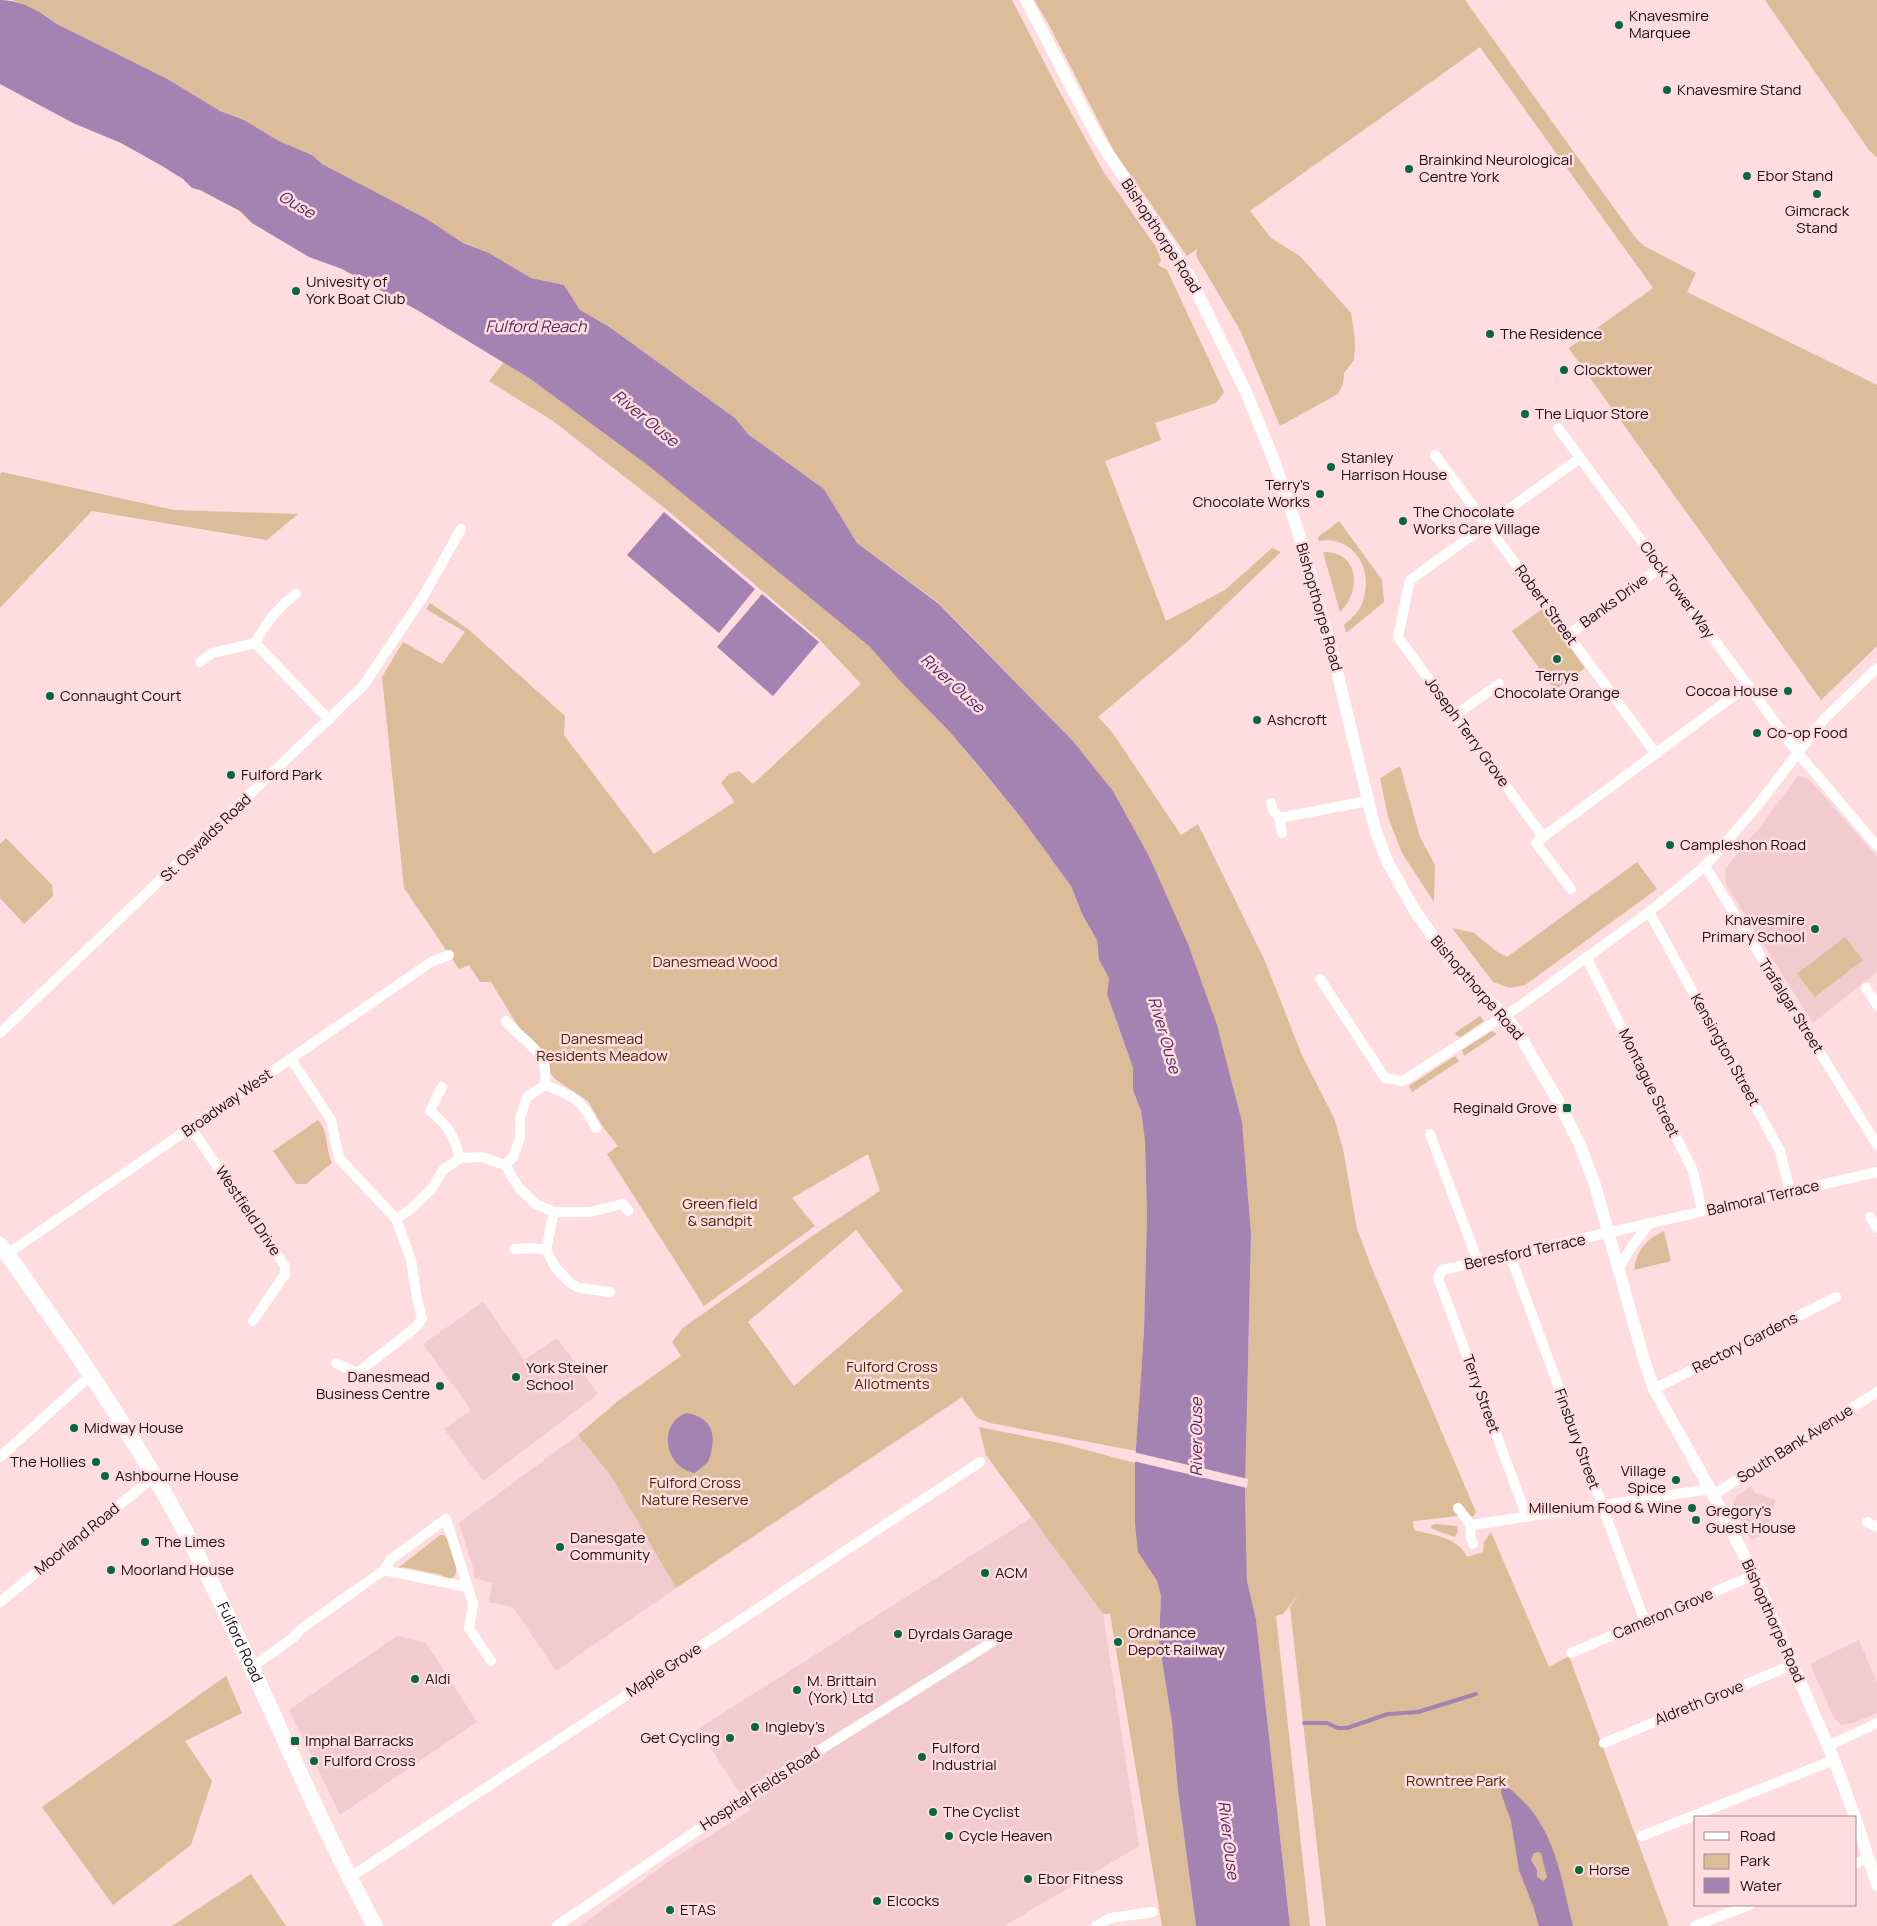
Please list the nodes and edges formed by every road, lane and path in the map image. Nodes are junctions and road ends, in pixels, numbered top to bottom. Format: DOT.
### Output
graph roads {
  1 [pos="1026,0"];
  2 [pos="1558,428"];
  3 [pos="1435,455"];
  4 [pos="1580,458"];
  5 [pos="1487,525"];
  6 [pos="461,529"];
  7 [pos="1661,567"];
  8 [pos="296,594"];
  9 [pos="1568,635"];
  10 [pos="255,643"];
  11 [pos="200,662"];
  12 [pos="1877,668"];
  13 [pos="1499,684"];
  14 [pos="1748,685"];
  15 [pos="1454,716"];
  16 [pos="329,720"];
  17 [pos="1797,752"];
  18 [pos="1656,754"];
  19 [pos="1368,801"];
  20 [pos="1271,803"];
  21 [pos="1279,818"];
  22 [pos="1282,833"];
  23 [pos="1544,838"];
  24 [pos="1877,846"];
  25 [pos="1705,866"];
  26 [pos="1571,889"];
  27 [pos="1649,912"];
  28 [pos="449,955"];
  29 [pos="1586,957"];
  30 [pos="1320,978"];
  31 [pos="1866,988"];
  32 [pos="1877,1005"];
  33 [pos="1505,1016"];
  34 [pos="506,1021"];
  35 [pos="0,1033"];
  36 [pos="291,1059"];
  37 [pos="545,1085"];
  38 [pos="442,1087"];
  39 [pos="191,1128"];
  40 [pos="596,1128"];
  41 [pos="1430,1134"];
  42 [pos="1877,1146"];
  43 [pos="460,1158"];
  44 [pos="505,1165"];
  45 [pos="1877,1172"];
  46 [pos="1790,1192"];
  47 [pos="628,1211"];
  48 [pos="554,1212"];
  49 [pos="1702,1212"];
  50 [pos="1870,1217"];
  51 [pos="396,1219"];
  52 [pos="1649,1224"];
  53 [pos="1877,1228"];
  54 [pos="1608,1234"];
  55 [pos="514,1250"];
  56 [pos="546,1250"];
  57 [pos="2,1253"];
  58 [pos="1510,1256"];
  59 [pos="1478,1262"];
  60 [pos="1619,1268"];
  61 [pos="1442,1270"];
  62 [pos="610,1292"];
  63 [pos="1836,1297"];
  64 [pos="253,1321"];
  65 [pos="336,1363"];
  66 [pos="92,1375"];
  67 [pos="1654,1389"];
  68 [pos="1877,1392"];
  69 [pos="0,1457"];
  70 [pos="980,1462"];
  71 [pos="154,1476"];
  72 [pos="1711,1492"];
  73 [pos="1602,1506"];
  74 [pos="1458,1508"];
  75 [pos="1527,1517"];
  76 [pos="1867,1522"];
  77 [pos="1471,1525"];
  78 [pos="1877,1526"];
  79 [pos="1473,1544"];
  80 [pos="384,1570"];
  81 [pos="1754,1575"];
  82 [pos="468,1588"];
  83 [pos="0,1602"];
  84 [pos="1645,1622"];
  85 [pos="992,1642"];
  86 [pos="1571,1653"];
  87 [pos="491,1661"];
  88 [pos="1794,1664"];
  89 [pos="252,1667"];
  90 [pos="1877,1723"];
  91 [pos="1604,1743"];
  92 [pos="1828,1746"];
  93 [pos="1834,1760"];
  94 [pos="1854,1816"];
  95 [pos="1857,1824"];
  96 [pos="1642,1836"];
  97 [pos="1868,1858"];
  98 [pos="1857,1863"];
  99 [pos="350,1878"];
  100 [pos="1877,1885"];
  101 [pos="1746,1906"];
  102 [pos="1153,1912"];
  103 [pos="375,1926"];
  104 [pos="558,1926"];
  105 [pos="1096,1926"];
  106 [pos="1695,1926"];
  1 -- 19 [label="street, Bishopthorpe Road"];
  2 -- 4 [label="street, Clock Tower Way"];
  3 -- 5 [label="street, Robert Street"];
  4 -- 5 [label="street, Joseph Terry Grove"];
  4 -- 7 [label="street, Clock Tower Way"];
  5 -- 9 [label="street, Robert Street"];
  5 -- 15 [label="street, Joseph Terry Grove"];
  6 -- 16 [label="street, St. Oswalds Road"];
  7 -- 9 [label="street, Banks Drive"];
  7 -- 14 [label="street, Clock Tower Way"];
  8 -- 10 [label="street"];
  9 -- 18 [label="street, Robert Street"];
  10 -- 11 [label="street"];
  10 -- 16 [label="street"];
  12 -- 17 [label="street"];
  13 -- 15 [label="street"];
  14 -- 17 [label="street, Clock Tower Way"];
  14 -- 18 [label="street"];
  15 -- 23 [label="street, Joseph Terry Grove"];
  16 -- 35 [label="street, St. Oswalds Road"];
  17 -- 24 [label="street, Clock Tower Way"];
  17 -- 25 [label="street"];
  18 -- 23 [label="street"];
  19 -- 21 [label="street"];
  19 -- 33 [label="street, Bishopthorpe Road"];
  20 -- 21 [label="street"];
  21 -- 22 [label="street"];
  23 -- 26 [label="street"];
  25 -- 27 [label="street"];
  25 -- 42 [label="street, Trafalgar Street"];
  27 -- 29 [label="street"];
  27 -- 46 [label="street, Kensington Street"];
  28 -- 36 [label="street, Broadway West"];
  29 -- 33 [label="street"];
  29 -- 49 [label="street, Montague Street"];
  30 -- 33 [label="street"];
  31 -- 32 [label="street"];
  33 -- 54 [label="street, Bishopthorpe Road"];
  34 -- 37 [label="street"];
  36 -- 39 [label="street, Broadway West"];
  36 -- 51 [label="street"];
  37 -- 40 [label="street"];
  37 -- 44 [label="street"];
  38 -- 43 [label="street"];
  39 -- 57 [label="street, Broadway West"];
  39 -- 64 [label="street, Westfield Drive"];
  41 -- 59 [label="street"];
  43 -- 44 [label="street"];
  43 -- 51 [label="street"];
  44 -- 48 [label="street"];
  45 -- 46 [label="street, Balmoral Terrace"];
  46 -- 49 [label="street, Balmoral Terrace"];
  47 -- 48 [label="street"];
  48 -- 56 [label="street"];
  49 -- 52 [label="street, Balmoral Terrace"];
  50 -- 53 [label="street"];
  51 -- 65 [label="street"];
  52 -- 54 [label="street, Balmoral Terrace"];
  52 -- 60 [label="street"];
  54 -- 58 [label="street, Beresford Terrace"];
  54 -- 60 [label="street, Bishopthorpe Road"];
  55 -- 56 [label="street"];
  56 -- 62 [label="street"];
  57 -- 66 [label="main road, Fulford Road"];
  58 -- 59 [label="street, Beresford Terrace"];
  58 -- 73 [label="street, Finsbury Street"];
  59 -- 61 [label="street, Beresford Terrace"];
  60 -- 67 [label="street, Bishopthorpe Road"];
  61 -- 75 [label="street, Terry Street"];
  63 -- 67 [label="street, Rectory Gardens"];
  66 -- 69 [label="street"];
  66 -- 71 [label="main road, Fulford Road"];
  67 -- 72 [label="street, Bishopthorpe Road"];
  68 -- 72 [label="street, South Bank Avenue"];
  70 -- 99 [label="street, Maple Grove"];
  71 -- 83 [label="street, Moorland Road"];
  71 -- 89 [label="main road, Fulford Road"];
  72 -- 73 [label="street"];
  72 -- 81 [label="street, Bishopthorpe Road"];
  73 -- 75 [label="street"];
  73 -- 84 [label="street, Finsbury Street"];
  74 -- 77 [label="street"];
  75 -- 77 [label="street"];
  76 -- 78 [label="street"];
  77 -- 79 [label="street"];
  80 -- 82 [label="street"];
  80 -- 82 [label="street"];
  80 -- 89 [label="street"];
  81 -- 84 [label="street, Cameron Grove"];
  81 -- 88 [label="street, Bishopthorpe Road"];
  82 -- 87 [label="street"];
  84 -- 86 [label="street, Cameron Grove"];
  85 -- 104 [label="street, Hospital Fields Road"];
  88 -- 91 [label="street, Aldreth Grove"];
  88 -- 92 [label="street, Bishopthorpe Road"];
  89 -- 99 [label="main road, Fulford Road"];
  90 -- 92 [label="street"];
  92 -- 93 [label="street, Bishopthorpe Road"];
  93 -- 94 [label="street, Bishopthorpe Road"];
  93 -- 96 [label="street"];
  95 -- 97 [label="street, Bishopthorpe Road"];
  97 -- 98 [label="street"];
  97 -- 100 [label="street, Bishopthorpe Road"];
  99 -- 103 [label="main road, Fulford Road"];
  101 -- 106 [label="street"];
  102 -- 105 [label="street"];
}
